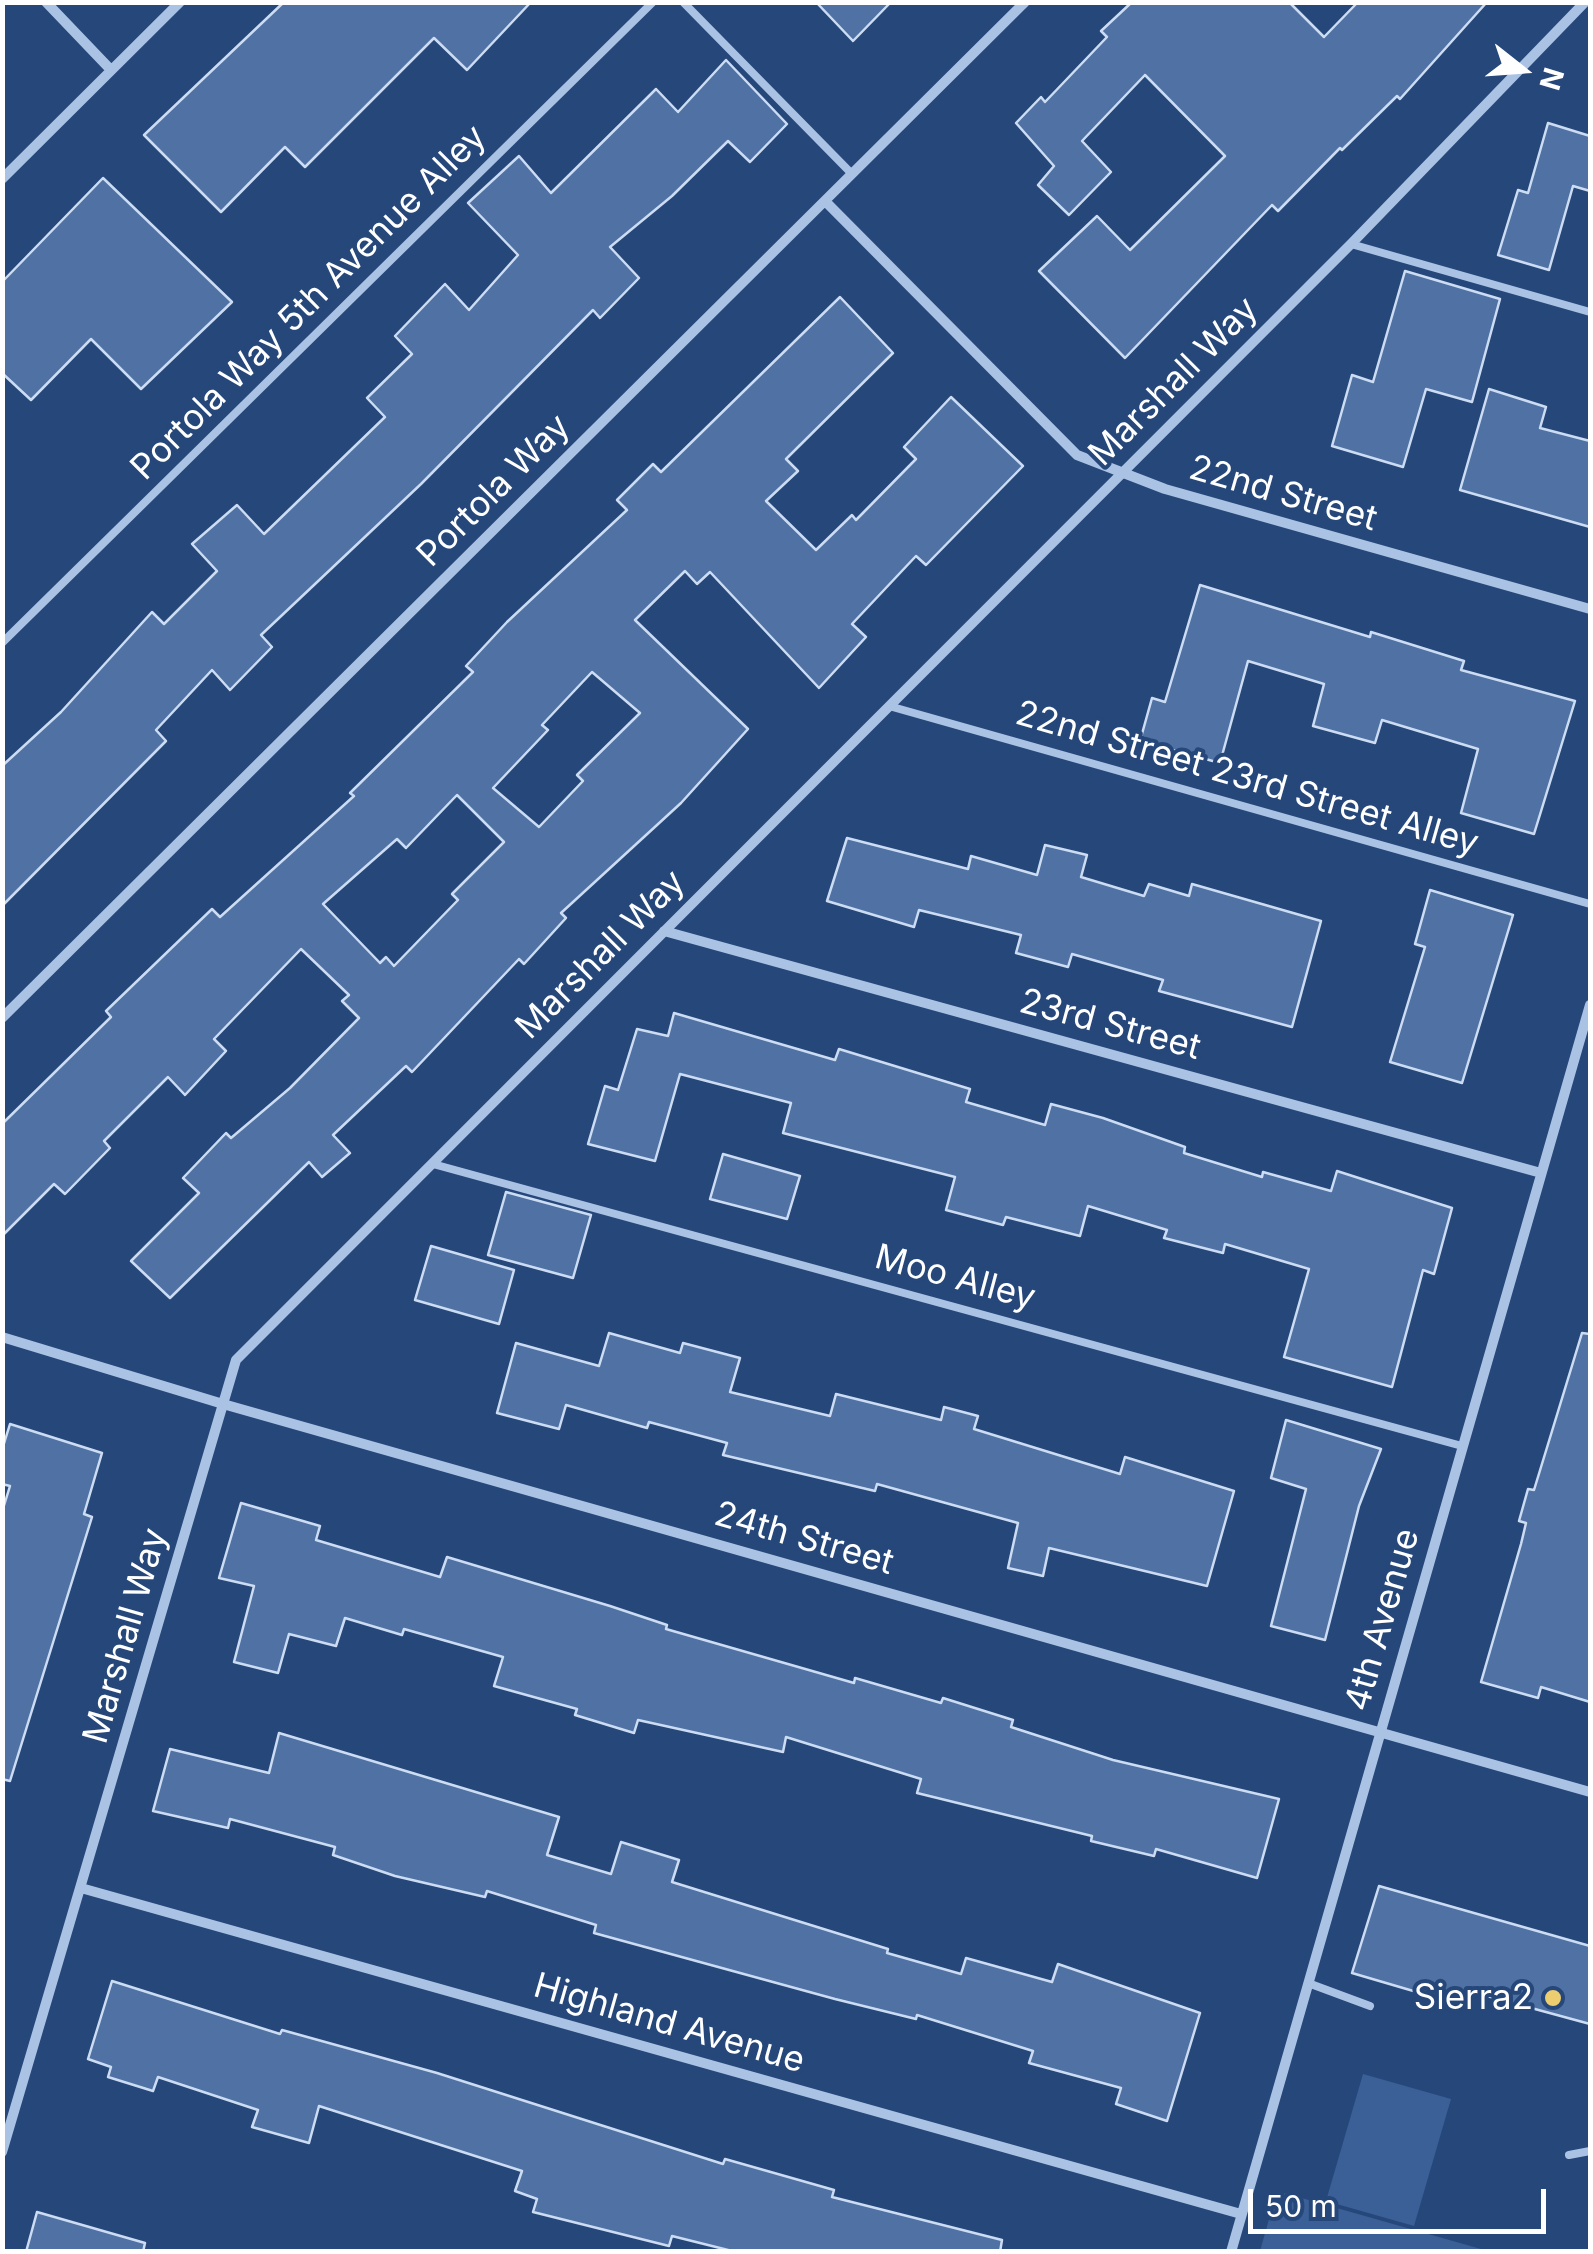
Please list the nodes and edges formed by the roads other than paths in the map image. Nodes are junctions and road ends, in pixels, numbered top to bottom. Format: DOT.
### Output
graph roads {
  1 [pos="46,2"];
  2 [pos="180,2"];
  3 [pos="653,2"];
  4 [pos="682,2"];
  5 [pos="1024,2"];
  6 [pos="1586,2"];
  7 [pos="112,70"];
  8 [pos="852,174"];
  9 [pos="2,179"];
  10 [pos="825,201"];
  11 [pos="1351,244"];
  12 [pos="1590,312"];
  13 [pos="1122,473"];
  14 [pos="1590,609"];
  15 [pos="2,643"];
  16 [pos="889,706"];
  17 [pos="1590,904"];
  18 [pos="664,931"];
  19 [pos="1590,1005"];
  20 [pos="2,1018"];
  21 [pos="433,1164"];
  22 [pos="1541,1173"];
  23 [pos="2,1336"];
  24 [pos="223,1404"];
  25 [pos="1462,1446"];
  26 [pos="1380,1730"];
  27 [pos="1590,1792"];
  28 [pos="81,1888"];
  29 [pos="1308,1983"];
  30 [pos="1370,2006"];
  31 [pos="1590,2150"];
  32 [pos="2,2152"];
  33 [pos="1569,2155"];
  34 [pos="1242,2214"];
  35 [pos="1231,2252"];
  1 -- 7 [label="street"];
  2 -- 7 [label="street"];
  3 -- 15 [label="lane, Portola Way 5th Avenue Alley"];
  4 -- 8 [label="lane"];
  5 -- 8 [label="street, Portola Way"];
  6 -- 11 [label="street, Marshall Way"];
  7 -- 9 [label="street"];
  8 -- 10 [label="street, Portola Way"];
  10 -- 13 [label="street, 22nd Street"];
  10 -- 20 [label="street, Portola Way"];
  11 -- 12 [label="lane"];
  11 -- 13 [label="street, Marshall Way"];
  13 -- 14 [label="street, 22nd Street"];
  13 -- 16 [label="street, Marshall Way"];
  16 -- 17 [label="lane, 22nd Street 23rd Street Alley"];
  16 -- 18 [label="street, Marshall Way"];
  18 -- 21 [label="street, Marshall Way"];
  18 -- 22 [label="street, 23rd Street"];
  19 -- 22 [label="street, 4th Avenue"];
  21 -- 24 [label="street, Marshall Way"];
  21 -- 25 [label="lane, Moo Alley"];
  22 -- 25 [label="street, 4th Avenue"];
  23 -- 24 [label="street, 24th Street"];
  24 -- 26 [label="street, 24th Street"];
  24 -- 28 [label="street, Marshall Way"];
  25 -- 26 [label="street, 4th Avenue"];
  26 -- 27 [label="street, 24th Street"];
  26 -- 29 [label="street, 4th Avenue"];
  28 -- 32 [label="street, Marshall Way"];
  28 -- 34 [label="street, Highland Avenue"];
  29 -- 30 [label="lane"];
  29 -- 34 [label="street, 4th Avenue"];
  31 -- 33 [label="lane"];
  34 -- 35 [label="street, 4th Avenue"];
}
